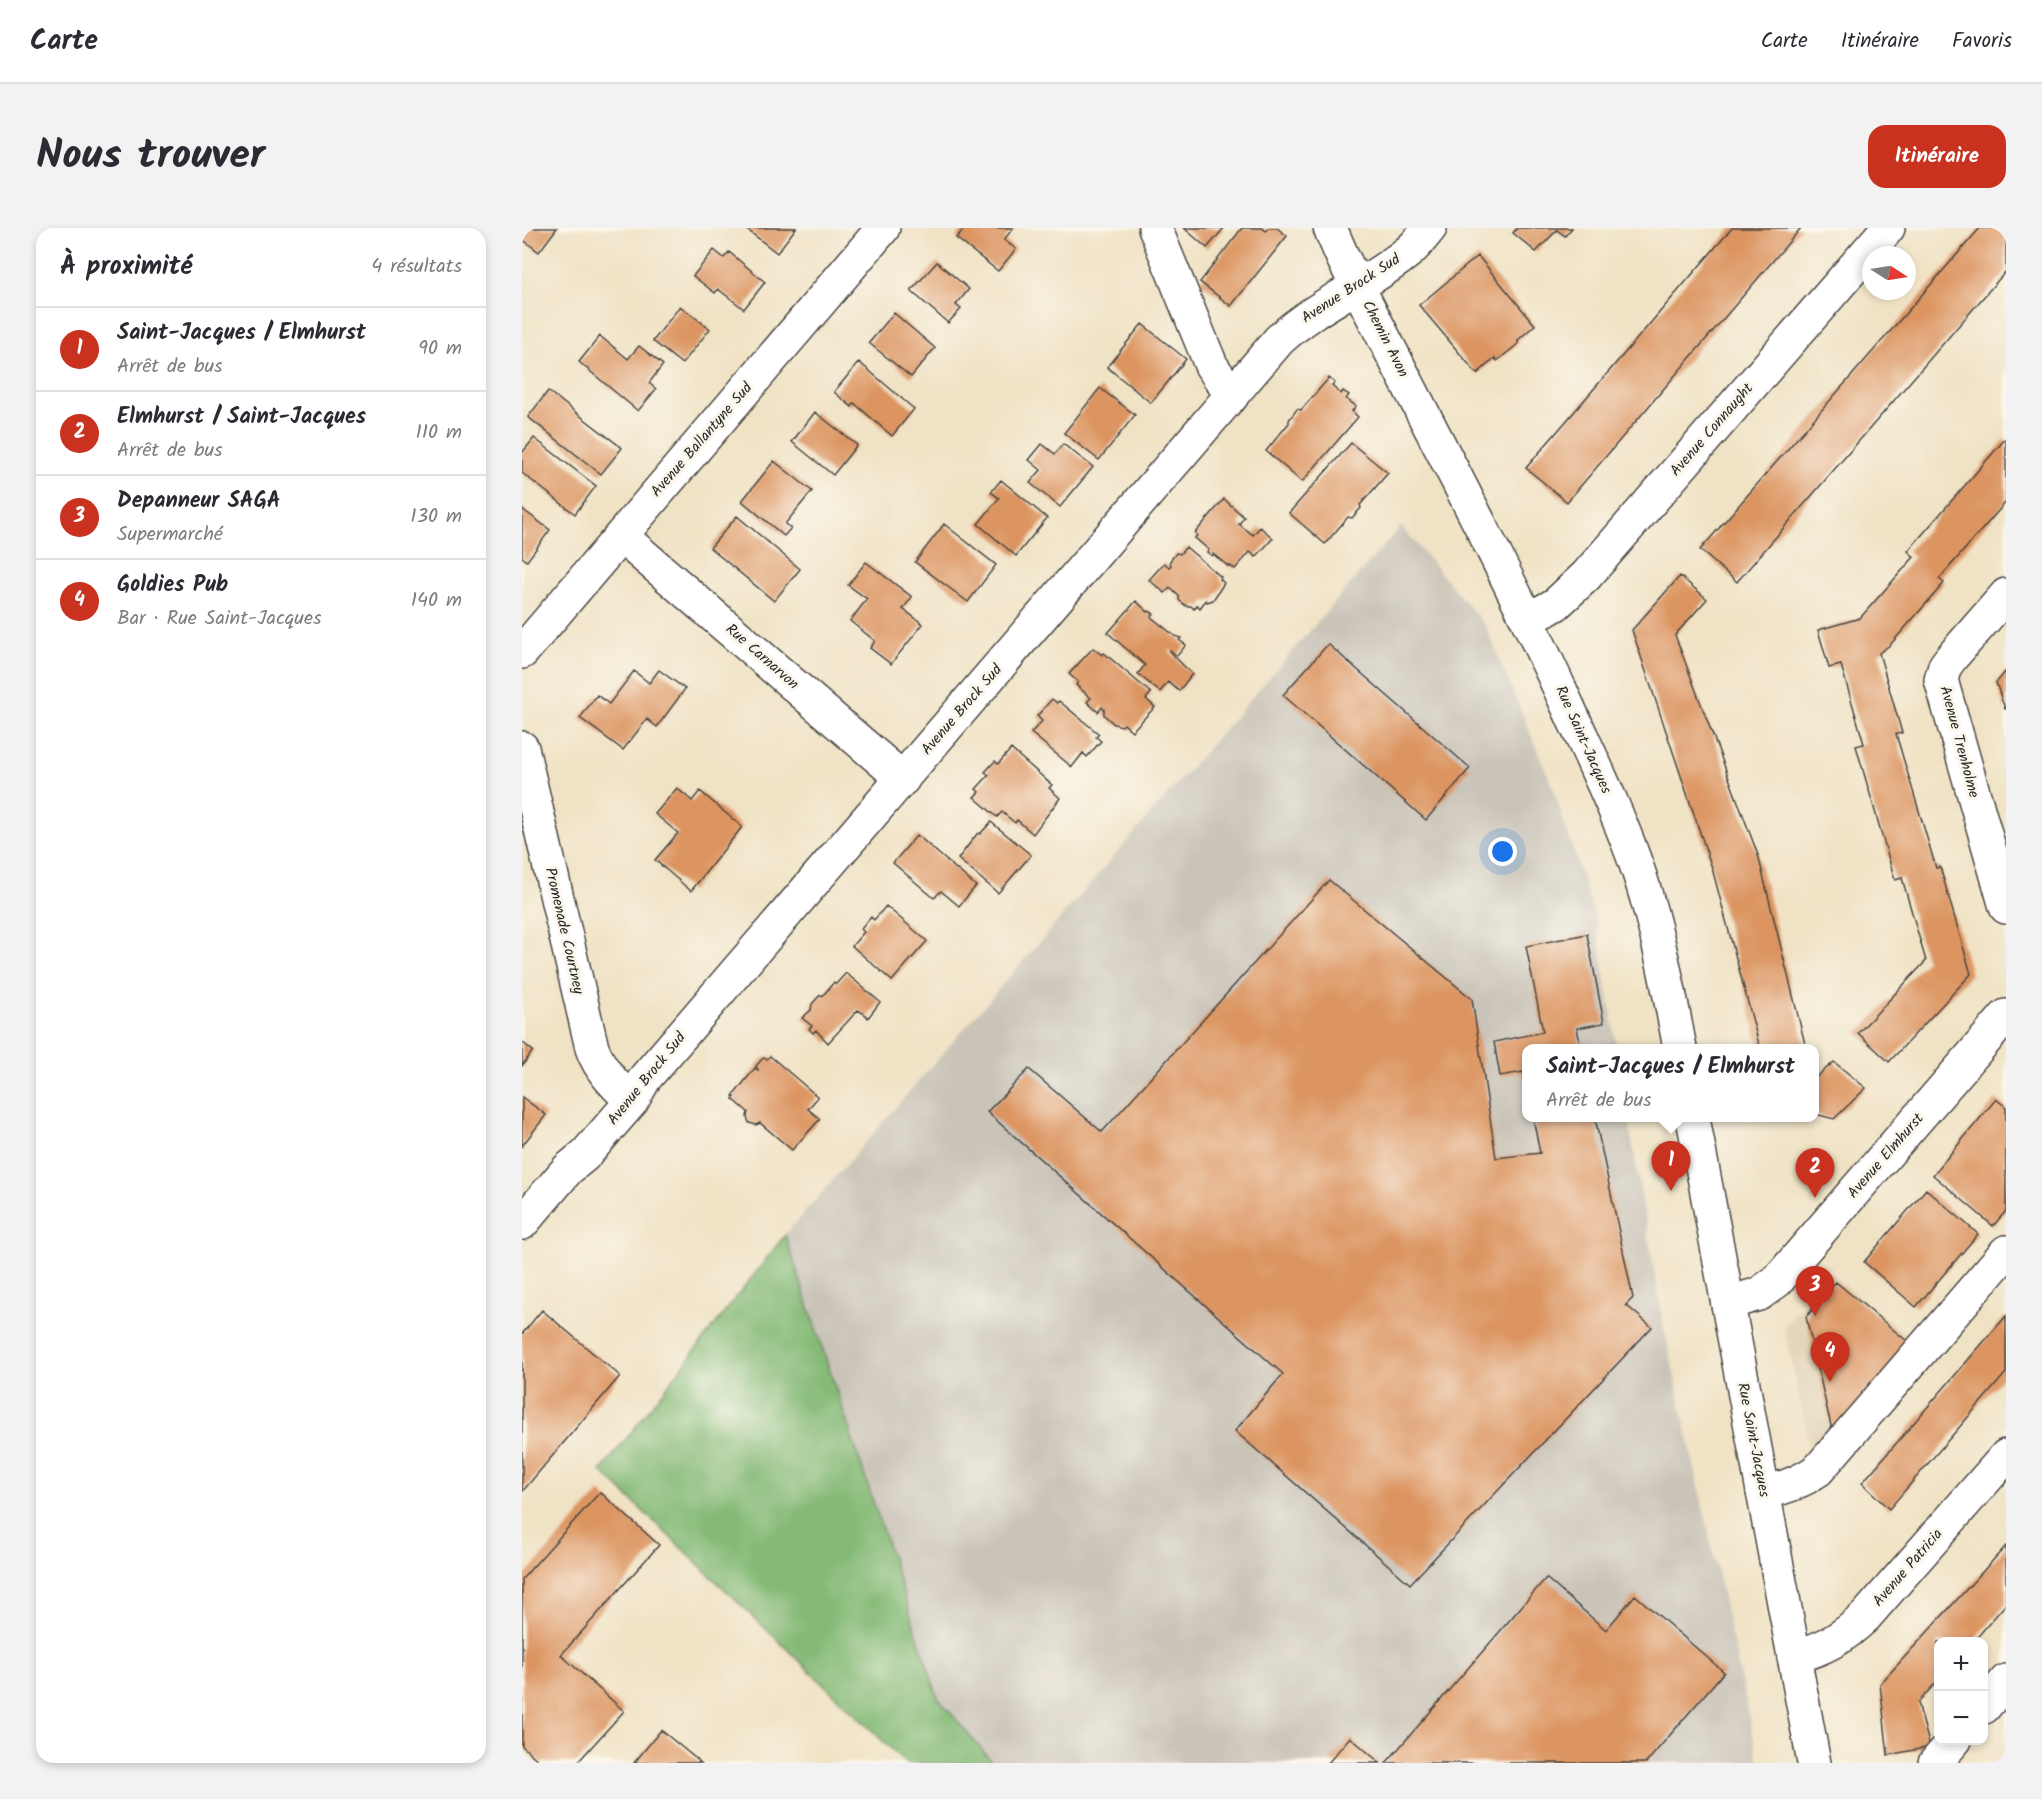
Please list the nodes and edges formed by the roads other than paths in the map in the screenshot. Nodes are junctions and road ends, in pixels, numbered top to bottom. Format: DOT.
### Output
graph roads {
  1 [pos="883,228"];
  2 [pos="1155,228"];
  3 [pos="1330,228"];
  4 [pos="1430,228"];
  5 [pos="1887,228"];
  6 [pos="1357,285"];
  7 [pos="1232,396"];
  8 [pos="1440,449"];
  9 [pos="621,536"];
  10 [pos="2006,595"];
  11 [pos="1528,620"];
  12 [pos="522,652"];
  13 [pos="522,748"];
  14 [pos="903,778"];
  15 [pos="2006,907"];
  16 [pos="2006,1016"];
  17 [pos="1679,1044"];
  18 [pos="632,1101"];
  19 [pos="1694,1122"];
  20 [pos="522,1223"];
  21 [pos="2006,1252"];
  22 [pos="1728,1303"];
  23 [pos="2006,1456"];
  24 [pos="1763,1492"];
  25 [pos="1794,1657"];
  26 [pos="2006,1681"];
  27 [pos="1988,1701"];
  28 [pos="1951,1745"];
  29 [pos="1814,1763"];
  30 [pos="1935,1763"];
  1 -- 9 [label="street, Avenue Ballantyne Sud"];
  2 -- 7 [label="street"];
  3 -- 6 [label="street, Chemin Avon"];
  4 -- 6 [label="street, Avenue Brock Sud"];
  5 -- 11 [label="street, Avenue Connaught"];
  6 -- 7 [label="street, Avenue Brock Sud"];
  6 -- 8 [label="street, Chemin Avon"];
  7 -- 14 [label="street, Avenue Brock Sud"];
  8 -- 11 [label="street, Rue Saint-Jacques"];
  9 -- 12 [label="street, Avenue Ballantyne Sud"];
  9 -- 14 [label="street, Rue Carnarvon"];
  10 -- 15 [label="street, Avenue Trenholme"];
  11 -- 17 [label="street, Rue Saint-Jacques"];
  13 -- 18 [label="street, Promenade Courtney"];
  14 -- 18 [label="street, Avenue Brock Sud"];
  16 -- 22 [label="street, Avenue Elmhurst"];
  18 -- 20 [label="street, Avenue Brock Sud"];
  19 -- 22 [label="street, Rue Saint-Jacques"];
  21 -- 24 [label="street"];
  22 -- 24 [label="street, Rue Saint-Jacques"];
  23 -- 25 [label="street, Avenue Patricia"];
  24 -- 25 [label="street, Rue Saint-Jacques"];
  25 -- 29 [label="street, Rue Saint-Jacques"];
  26 -- 27 [label="street"];
  28 -- 30 [label="street"];
}
